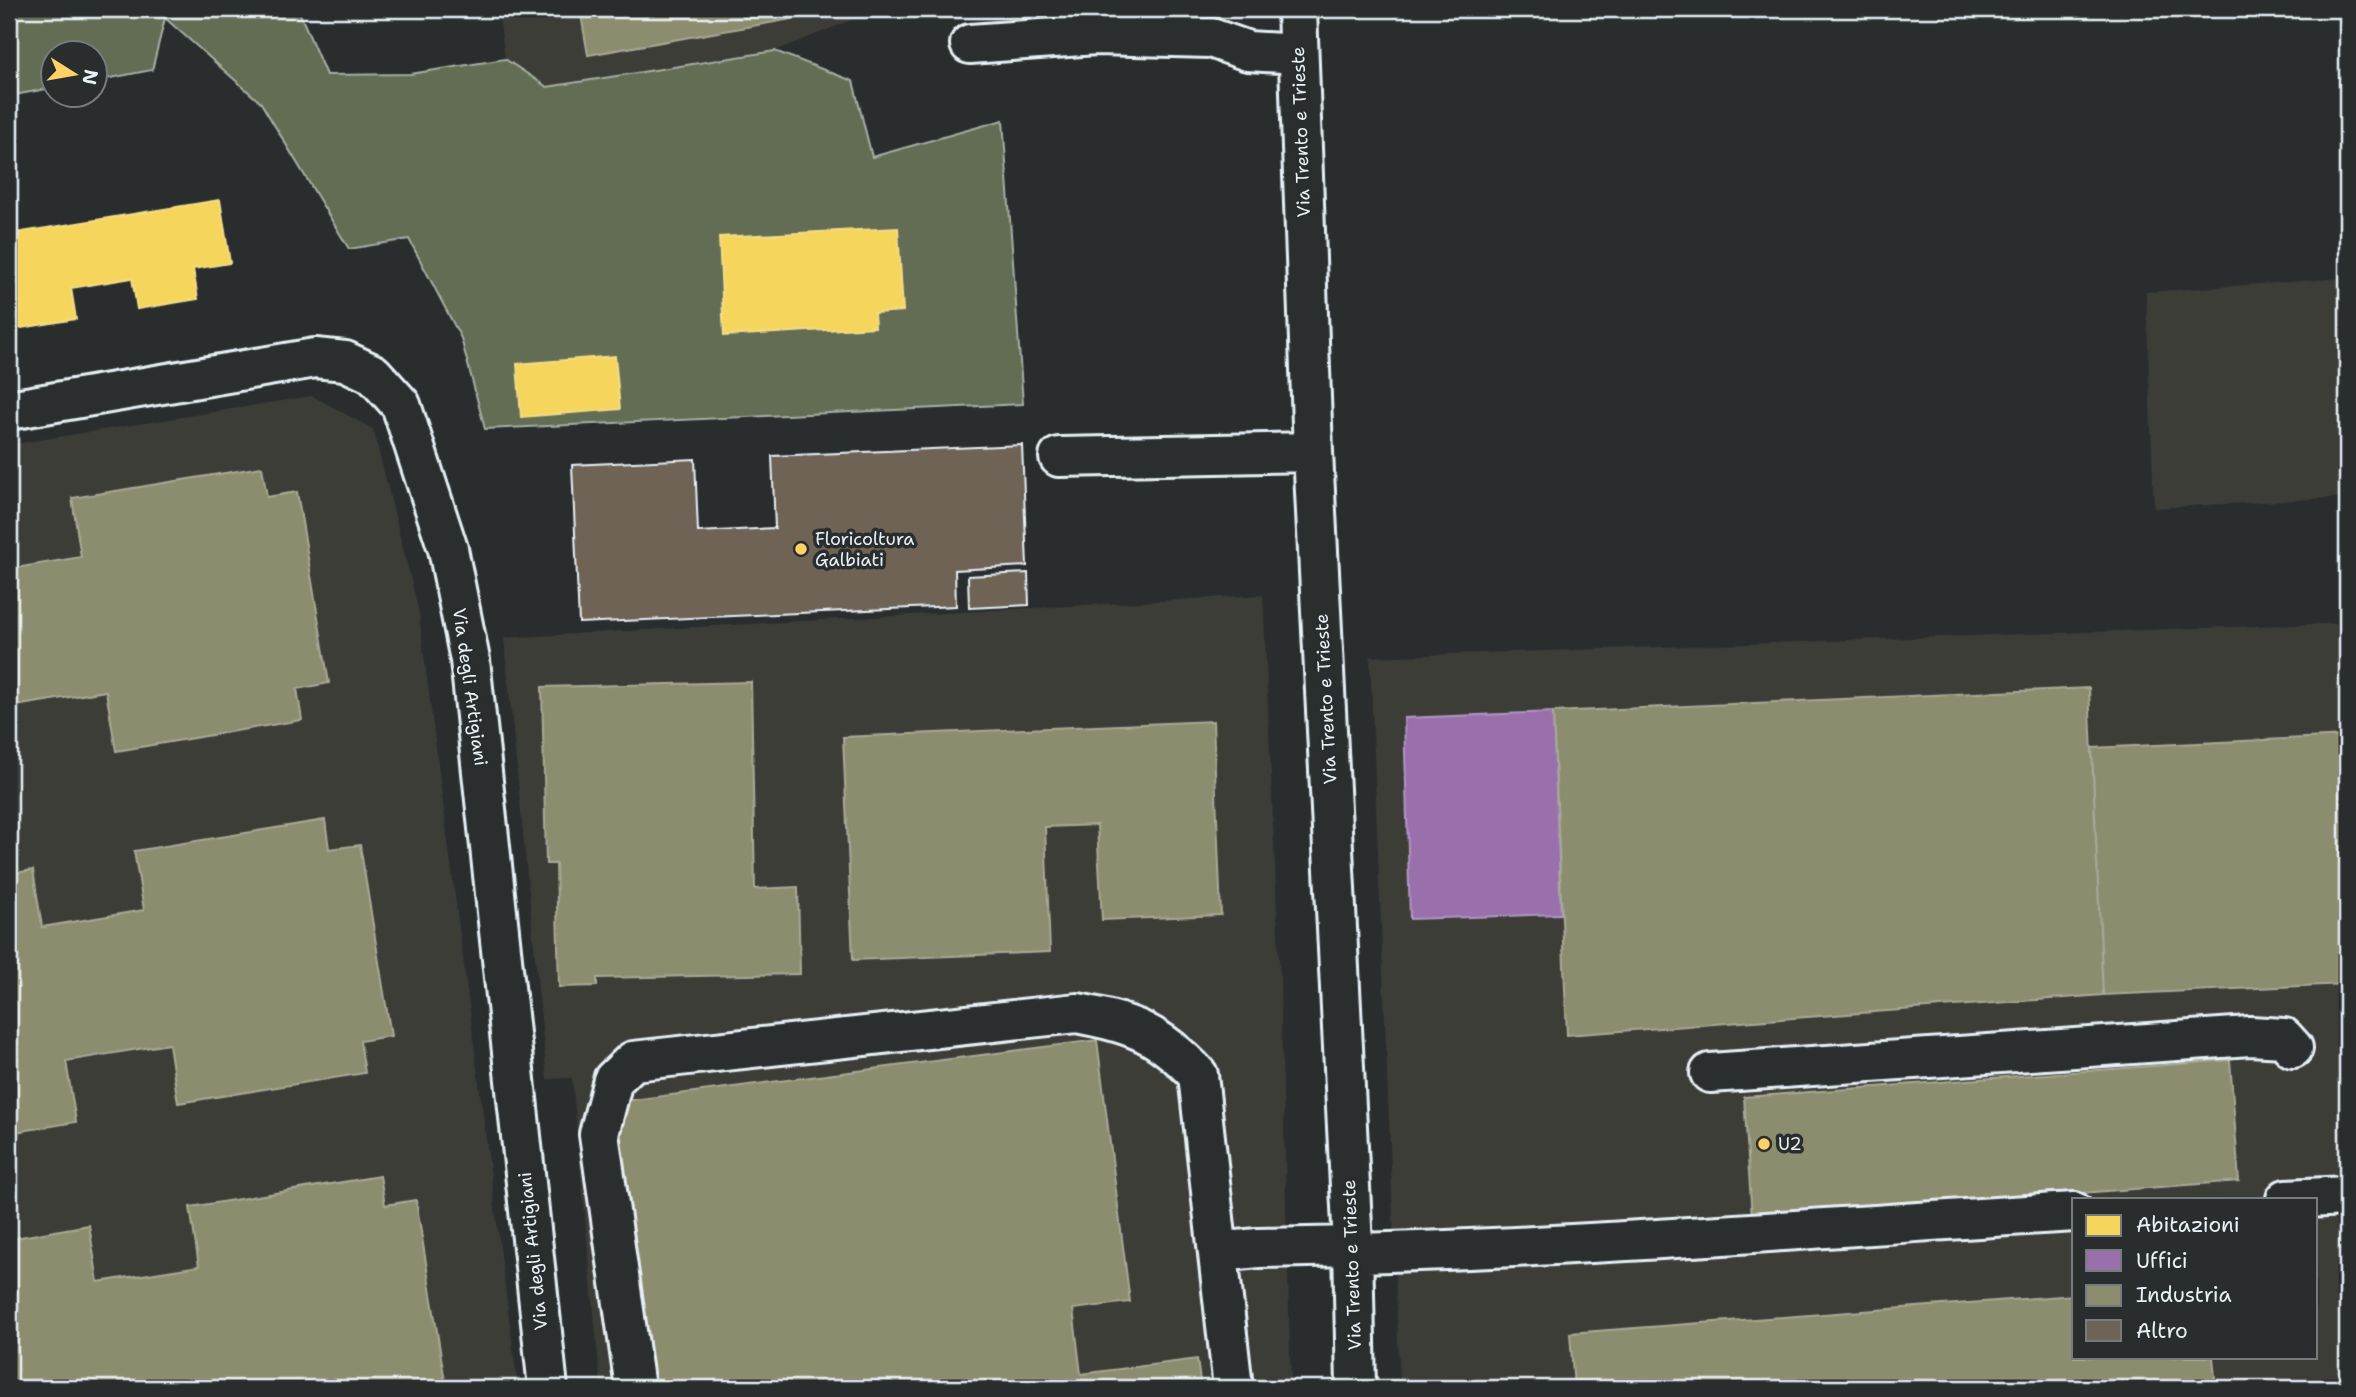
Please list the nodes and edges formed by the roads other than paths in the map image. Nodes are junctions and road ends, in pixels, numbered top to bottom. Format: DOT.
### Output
graph roads {
  1 [pos="1297,9"];
  2 [pos="970,44"];
  3 [pos="1298,54"];
  4 [pos="9,410"];
  5 [pos="1313,452"];
  6 [pos="1059,457"];
  7 [pos="2293,1048"];
  8 [pos="1710,1073"];
  9 [pos="2347,1196"];
  10 [pos="2306,1198"];
  11 [pos="2072,1212"];
  12 [pos="1353,1250"];
  13 [pos="1218,1252"];
  14 [pos="548,1388"];
  15 [pos="635,1388"];
  16 [pos="1233,1388"];
  17 [pos="1356,1388"];
  1 -- 3 [label="street, Via Trento e Trieste"];
  2 -- 3 [label="street"];
  3 -- 5 [label="street, Via Trento e Trieste"];
  4 -- 14 [label="street, Via degli Artigiani"];
  5 -- 6 [label="street"];
  5 -- 12 [label="street, Via Trento e Trieste"];
  7 -- 8 [label="street"];
  9 -- 10 [label="street"];
  11 -- 12 [label="street"];
  12 -- 13 [label="street"];
  12 -- 17 [label="street, Via Trento e Trieste"];
  13 -- 15 [label="street"];
  13 -- 16 [label="street"];
}
